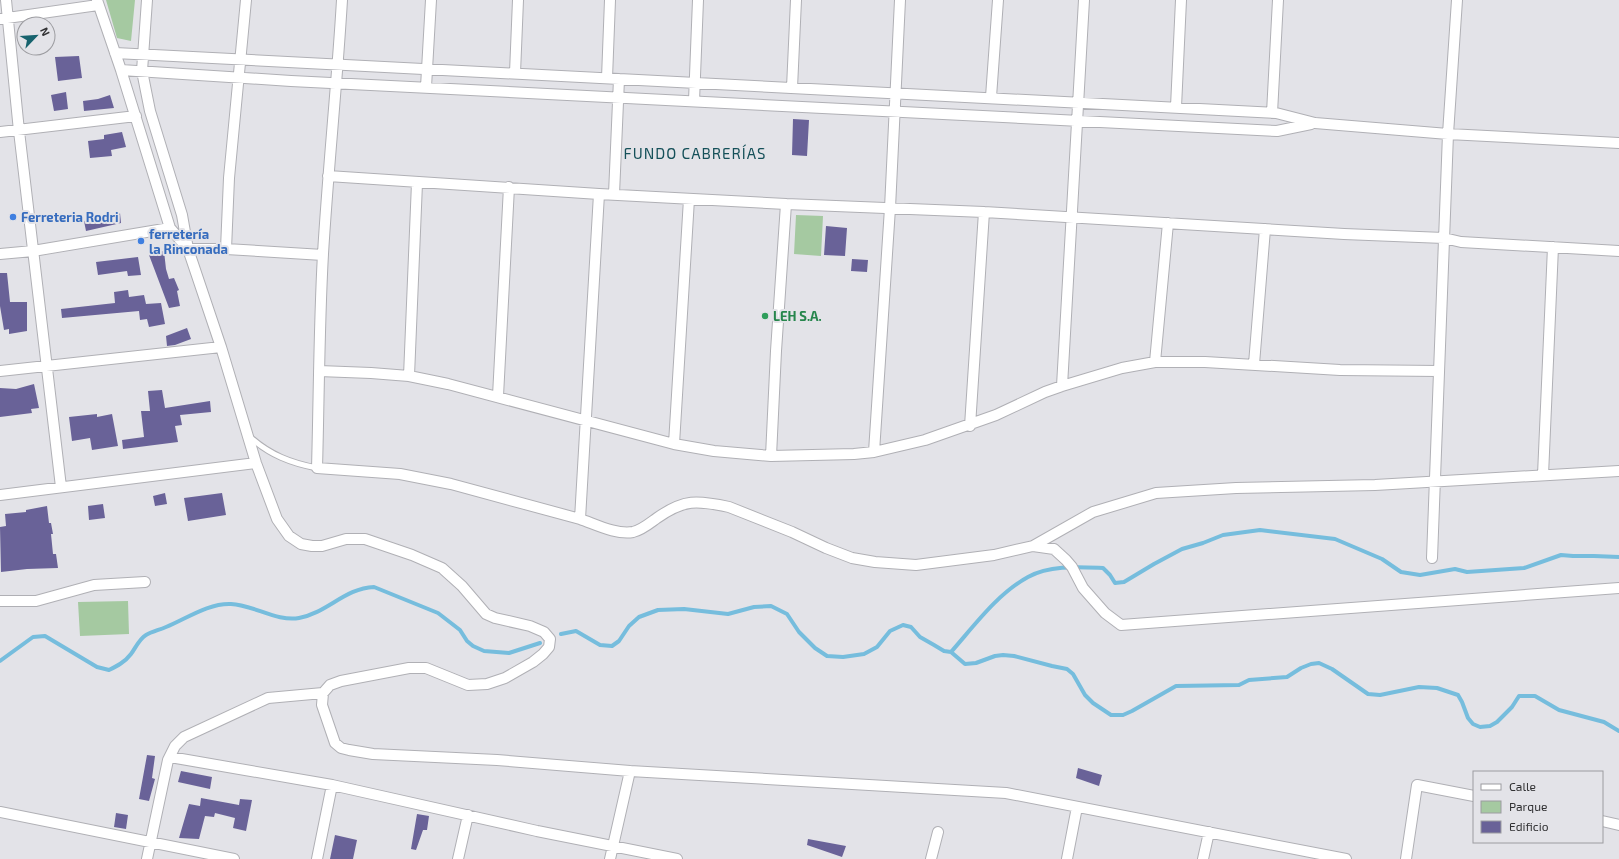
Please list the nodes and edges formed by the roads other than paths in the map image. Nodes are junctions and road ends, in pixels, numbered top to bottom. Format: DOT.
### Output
graph roads {
  1 [pos="6,0"];
  2 [pos="147,0"];
  3 [pos="246,0"];
  4 [pos="342,0"];
  5 [pos="430,0"];
  6 [pos="518,0"];
  7 [pos="610,0"];
  8 [pos="698,0"];
  9 [pos="796,0"];
  10 [pos="900,0"];
  11 [pos="998,0"];
  12 [pos="1084,0"];
  13 [pos="1181,0"];
  14 [pos="1278,0"];
  15 [pos="1457,0"];
  16 [pos="97,2"];
  17 [pos="4,19"];
  18 [pos="115,53"];
  19 [pos="144,54"];
  20 [pos="241,59"];
  21 [pos="338,64"];
  22 [pos="427,68"];
  23 [pos="121,70"];
  24 [pos="142,71"];
  25 [pos="515,73"];
  26 [pos="238,77"];
  27 [pos="607,78"];
  28 [pos="618,79"];
  29 [pos="337,83"];
  30 [pos="695,83"];
  31 [pos="426,87"];
  32 [pos="792,88"];
  33 [pos="896,92"];
  34 [pos="618,96"];
  35 [pos="991,97"];
  36 [pos="694,101"];
  37 [pos="1077,103"];
  38 [pos="1176,107"];
  39 [pos="895,112"];
  40 [pos="1272,113"];
  41 [pos="136,116"];
  42 [pos="1076,121"];
  43 [pos="1315,123"];
  44 [pos="19,130"];
  45 [pos="0,132"];
  46 [pos="1448,134"];
  47 [pos="1619,143"];
  48 [pos="328,176"];
  49 [pos="417,183"];
  50 [pos="509,187"];
  51 [pos="600,194"];
  52 [pos="614,194"];
  53 [pos="689,199"];
  54 [pos="786,204"];
  55 [pos="890,208"];
  56 [pos="984,212"];
  57 [pos="1070,217"];
  58 [pos="1168,223"];
  59 [pos="170,228"];
  60 [pos="1264,229"];
  61 [pos="1444,238"];
  62 [pos="1553,247"];
  63 [pos="188,249"];
  64 [pos="226,249"];
  65 [pos="33,251"];
  66 [pos="1619,251"];
  67 [pos="0,254"];
  68 [pos="323,255"];
  69 [pos="222,347"];
  70 [pos="1155,362"];
  71 [pos="1254,364"];
  72 [pos="47,366"];
  73 [pos="0,371"];
  74 [pos="319,371"];
  75 [pos="1439,372"];
  76 [pos="409,376"];
  77 [pos="1062,386"];
  78 [pos="498,396"];
  79 [pos="585,420"];
  80 [pos="970,426"];
  81 [pos="247,434"];
  82 [pos="674,444"];
  83 [pos="874,452"];
  84 [pos="771,456"];
  85 [pos="256,463"];
  86 [pos="317,468"];
  87 [pos="1619,471"];
  88 [pos="1542,475"];
  89 [pos="1435,482"];
  90 [pos="61,487"];
  91 [pos="0,495"];
  92 [pos="580,519"];
  93 [pos="1033,546"];
  94 [pos="1432,558"];
  95 [pos="145,582"];
  96 [pos="1619,588"];
  97 [pos="0,601"];
  98 [pos="323,693"];
  99 [pos="170,757"];
  100 [pos="630,772"];
  101 [pos="332,785"];
  102 [pos="1473,796"];
  103 [pos="1077,807"];
  104 [pos="0,812"];
  105 [pos="468,815"];
  106 [pos="1603,821"];
  107 [pos="1619,825"];
  108 [pos="938,832"];
  109 [pos="1209,832"];
  110 [pos="151,842"];
  111 [pos="613,846"];
  112 [pos="147,859"];
  113 [pos="234,859"];
  114 [pos="317,859"];
  115 [pos="458,859"];
  116 [pos="610,859"];
  117 [pos="677,859"];
  118 [pos="931,859"];
  119 [pos="1067,859"];
  120 [pos="1203,859"];
  121 [pos="1346,859"];
  122 [pos="1406,859"];
  1 -- 17 [label="street"];
  2 -- 19 [label="street"];
  3 -- 20 [label="street"];
  4 -- 21 [label="street"];
  5 -- 22 [label="street"];
  6 -- 25 [label="street"];
  7 -- 27 [label="street"];
  8 -- 30 [label="street"];
  9 -- 32 [label="street"];
  10 -- 33 [label="street"];
  11 -- 35 [label="street"];
  12 -- 37 [label="street"];
  13 -- 38 [label="street"];
  14 -- 40 [label="street"];
  15 -- 46 [label="street"];
  16 -- 17 [label="street"];
  16 -- 18 [label="street"];
  17 -- 44 [label="street"];
  18 -- 19 [label="street"];
  18 -- 23 [label="street"];
  19 -- 20 [label="street"];
  19 -- 24 [label="street"];
  20 -- 21 [label="street"];
  20 -- 26 [label="street"];
  21 -- 22 [label="street"];
  21 -- 29 [label="street"];
  22 -- 25 [label="street"];
  22 -- 31 [label="street"];
  23 -- 24 [label="street"];
  23 -- 41 [label="street"];
  24 -- 26 [label="street"];
  24 -- 63 [label="street"];
  25 -- 27 [label="street"];
  26 -- 29 [label="street"];
  26 -- 64 [label="street"];
  27 -- 28 [label="street"];
  28 -- 30 [label="street"];
  28 -- 34 [label="street"];
  29 -- 31 [label="street"];
  29 -- 48 [label="street"];
  30 -- 32 [label="street"];
  30 -- 36 [label="street"];
  31 -- 34 [label="street"];
  32 -- 33 [label="street"];
  33 -- 35 [label="street"];
  33 -- 39 [label="street"];
  34 -- 36 [label="street"];
  34 -- 52 [label="street"];
  35 -- 37 [label="street"];
  36 -- 39 [label="street"];
  37 -- 38 [label="street"];
  37 -- 42 [label="street"];
  38 -- 40 [label="street"];
  39 -- 42 [label="street"];
  39 -- 55 [label="street"];
  40 -- 43 [label="street"];
  41 -- 44 [label="street"];
  41 -- 59 [label="street"];
  42 -- 43 [label="street"];
  42 -- 57 [label="street"];
  43 -- 46 [label="street"];
  44 -- 45 [label="street"];
  44 -- 65 [label="street"];
  46 -- 47 [label="street"];
  46 -- 61 [label="street"];
  48 -- 49 [label="street"];
  48 -- 68 [label="street"];
  49 -- 50 [label="street"];
  49 -- 76 [label="street"];
  50 -- 51 [label="street"];
  50 -- 78 [label="street"];
  51 -- 52 [label="street"];
  51 -- 79 [label="street"];
  52 -- 53 [label="street"];
  53 -- 54 [label="street"];
  53 -- 82 [label="street"];
  54 -- 55 [label="street"];
  54 -- 84 [label="street"];
  55 -- 56 [label="street"];
  55 -- 83 [label="street"];
  56 -- 57 [label="street"];
  56 -- 80 [label="street"];
  57 -- 58 [label="street"];
  57 -- 77 [label="street"];
  58 -- 60 [label="street"];
  58 -- 70 [label="street"];
  59 -- 63 [label="street"];
  59 -- 65 [label="street"];
  60 -- 61 [label="street"];
  60 -- 71 [label="street"];
  61 -- 62 [label="street"];
  61 -- 75 [label="street"];
  62 -- 66 [label="street"];
  62 -- 88 [label="street"];
  63 -- 64 [label="street"];
  63 -- 69 [label="street"];
  64 -- 68 [label="street"];
  65 -- 67 [label="street"];
  65 -- 72 [label="street"];
  68 -- 74 [label="street"];
  69 -- 72 [label="street"];
  69 -- 81 [label="street"];
  70 -- 71 [label="street"];
  70 -- 77 [label="street"];
  71 -- 75 [label="street"];
  72 -- 73 [label="street"];
  72 -- 90 [label="street"];
  74 -- 76 [label="street"];
  74 -- 86 [label="street"];
  75 -- 89 [label="street"];
  76 -- 78 [label="street"];
  77 -- 80 [label="street"];
  78 -- 79 [label="street"];
  79 -- 82 [label="street"];
  79 -- 92 [label="street"];
  80 -- 83 [label="street"];
  81 -- 85 [label="street"];
  81 -- 86 [label="lane"];
  82 -- 84 [label="street"];
  83 -- 84 [label="street"];
  85 -- 90 [label="street"];
  85 -- 98 [label="street"];
  86 -- 92 [label="street"];
  87 -- 88 [label="street"];
  88 -- 89 [label="street"];
  89 -- 93 [label="street"];
  89 -- 94 [label="street"];
  90 -- 91 [label="street"];
  92 -- 93 [label="street"];
  93 -- 96 [label="street"];
  95 -- 97 [label="street"];
  98 -- 99 [label="street"];
  98 -- 100 [label="street"];
  99 -- 101 [label="street"];
  99 -- 110 [label="street"];
  100 -- 103 [label="street"];
  100 -- 111 [label="street"];
  101 -- 105 [label="street"];
  101 -- 114 [label="street"];
  102 -- 122 [label="street"];
  103 -- 109 [label="street"];
  103 -- 119 [label="street"];
  104 -- 110 [label="street"];
  105 -- 111 [label="street"];
  105 -- 115 [label="street"];
  106 -- 107 [label="street"];
  108 -- 118 [label="street"];
  109 -- 120 [label="street"];
  109 -- 121 [label="street"];
  110 -- 112 [label="street"];
  110 -- 113 [label="street"];
  111 -- 116 [label="street"];
  111 -- 117 [label="street"];
}
